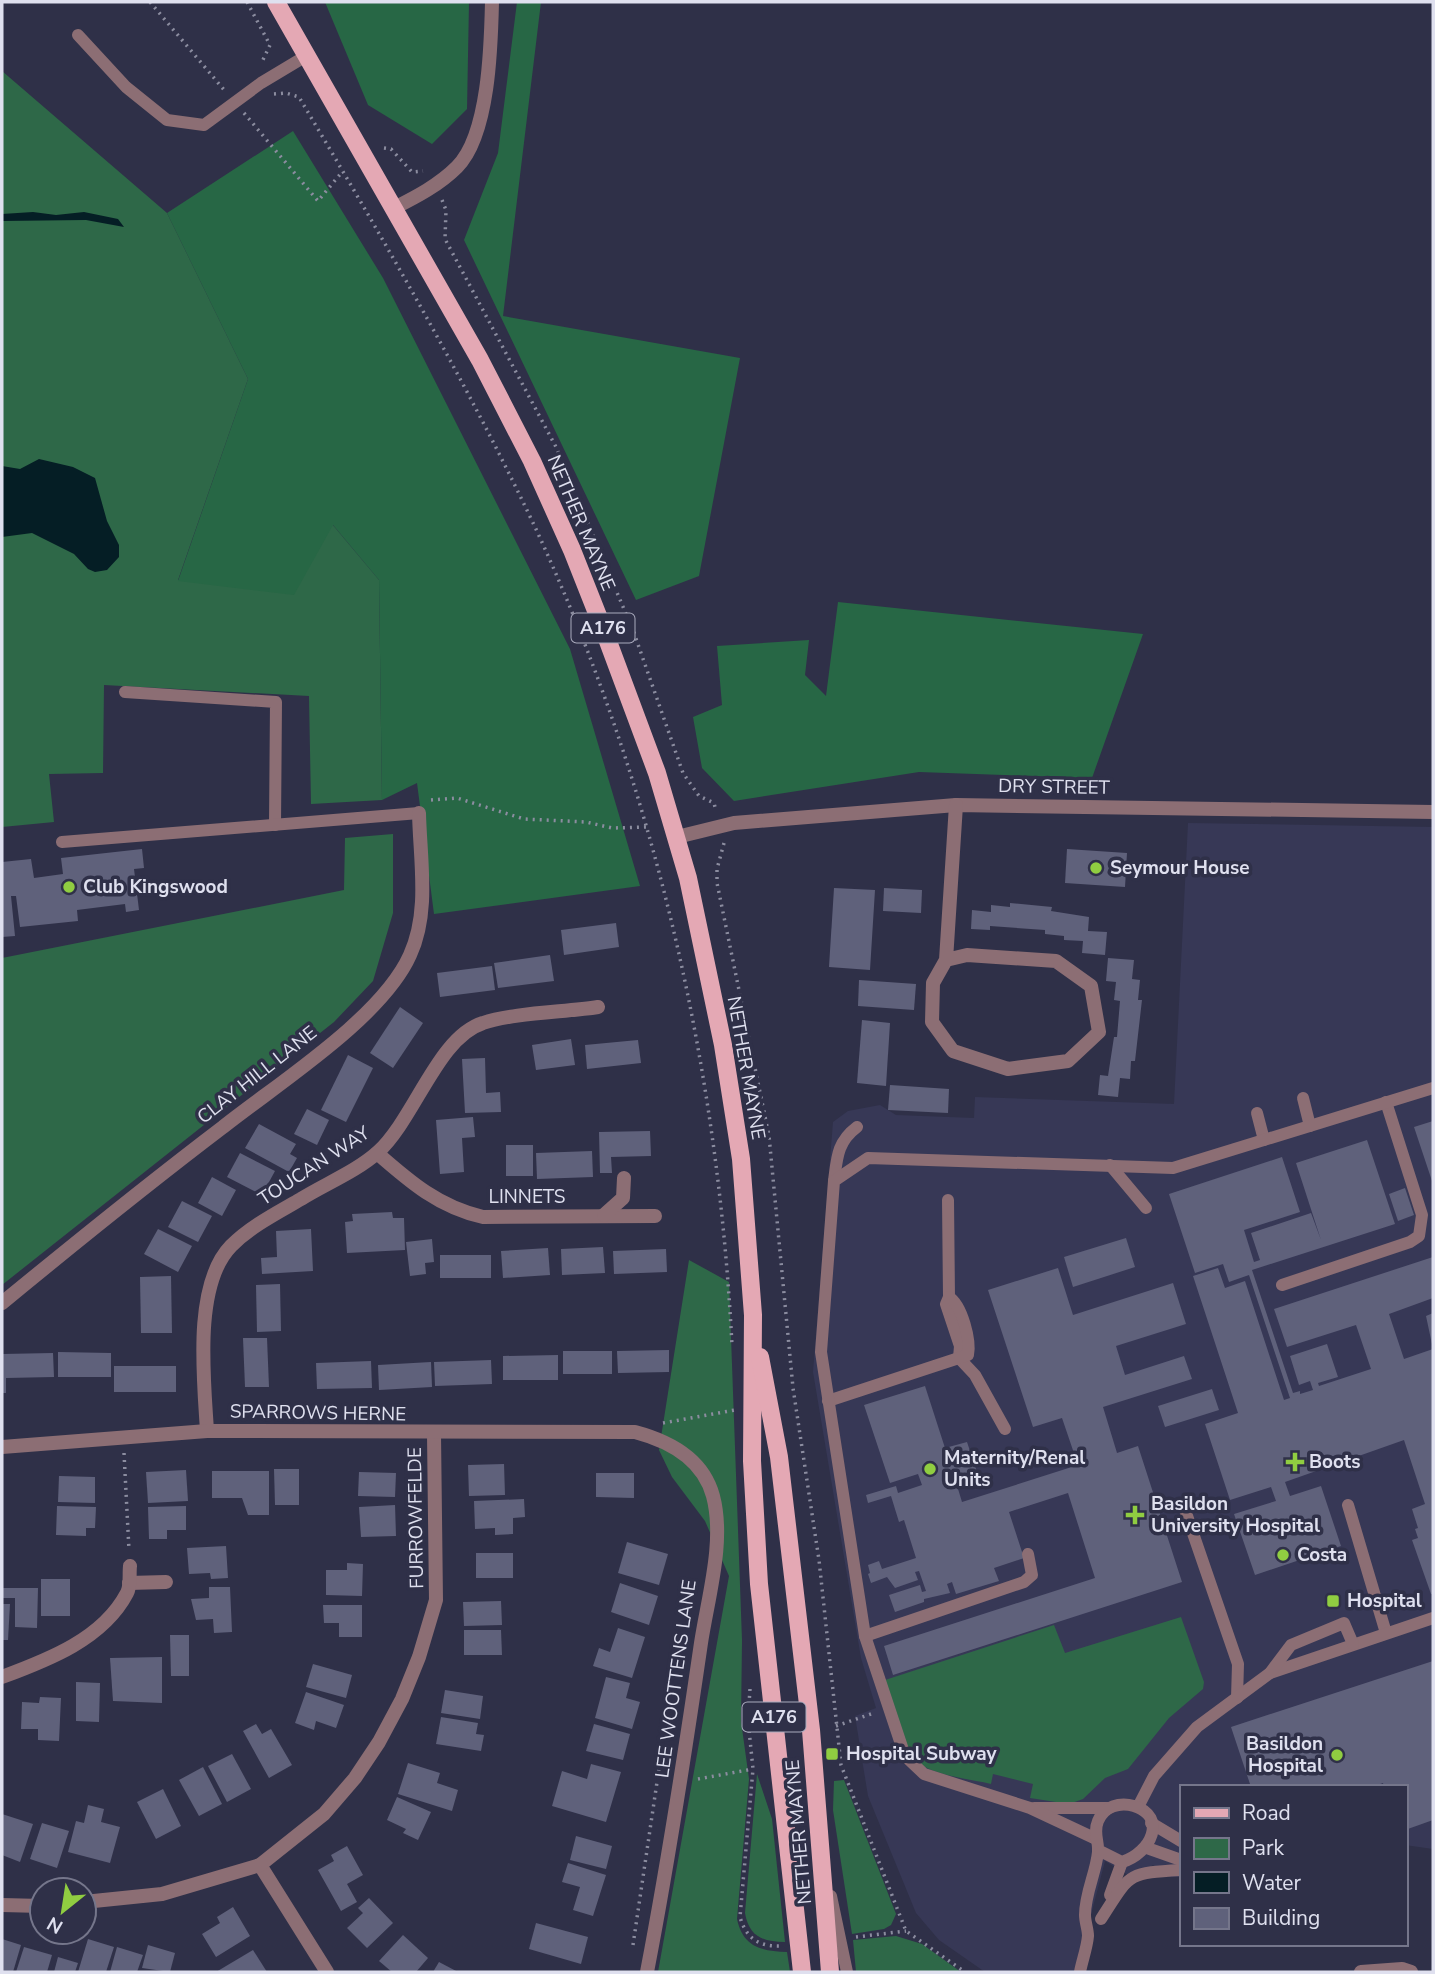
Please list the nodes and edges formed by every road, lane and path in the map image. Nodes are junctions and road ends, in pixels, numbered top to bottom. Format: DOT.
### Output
graph roads {
  1 [pos="247,2"];
  2 [pos="276,2"];
  3 [pos="492,2"];
  4 [pos="78,35"];
  5 [pos="306,57"];
  6 [pos="259,67"];
  7 [pos="269,95"];
  8 [pos="384,148"];
  9 [pos="425,171"];
  10 [pos="394,208"];
  11 [pos="125,692"];
  12 [pos="956,805"];
  13 [pos="1433,812"];
  14 [pos="419,813"];
  15 [pos="275,825"];
  16 [pos="648,827"];
  17 [pos="677,837"];
  18 [pos="62,842"];
  19 [pos="725,847"];
  20 [pos="946,960"];
  21 [pos="598,1007"];
  22 [pos="1433,1088"];
  23 [pos="1303,1098"];
  24 [pos="1386,1102"];
  25 [pos="1257,1113"];
  26 [pos="1310,1126"];
  27 [pos="857,1127"];
  28 [pos="1264,1140"];
  29 [pos="377,1153"];
  30 [pos="1110,1165"];
  31 [pos="624,1178"];
  32 [pos="834,1181"];
  33 [pos="947,1200"];
  34 [pos="1146,1208"];
  35 [pos="604,1215"];
  36 [pos="655,1216"];
  37 [pos="1282,1285"];
  38 [pos="2,1303"];
  39 [pos="753,1315"];
  40 [pos="733,1358"];
  41 [pos="959,1358"];
  42 [pos="828,1401"];
  43 [pos="735,1403"];
  44 [pos="735,1410"];
  45 [pos="735,1420"];
  46 [pos="1005,1429"];
  47 [pos="207,1431"];
  48 [pos="635,1432"];
  49 [pos="434,1434"];
  50 [pos="123,1437"];
  51 [pos="2,1447"];
  52 [pos="1348,1505"];
  53 [pos="1185,1510"];
  54 [pos="1028,1554"];
  55 [pos="130,1566"];
  56 [pos="166,1582"];
  57 [pos="129,1583"];
  58 [pos="1433,1618"];
  59 [pos="1387,1633"];
  60 [pos="865,1636"];
  61 [pos="1353,1644"];
  62 [pos="1270,1673"];
  63 [pos="2,1677"];
  64 [pos="751,1681"];
  65 [pos="1237,1698"];
  66 [pos="872,1714"];
  67 [pos="836,1726"];
  68 [pos="661,1755"];
  69 [pos="754,1769"];
  70 [pos="699,1771"];
  71 [pos="1138,1807"];
  72 [pos="1030,1808"];
  73 [pos="1109,1808"];
  74 [pos="1150,1823"];
  75 [pos="1180,1840"];
  76 [pos="1096,1844"];
  77 [pos="1147,1848"];
  78 [pos="1180,1860"];
  79 [pos="824,1861"];
  80 [pos="1122,1862"];
  81 [pos="260,1865"];
  82 [pos="1180,1870"];
  83 [pos="98,1901"];
  84 [pos="2,1905"];
  85 [pos="28,1906"];
  86 [pos="1101,1919"];
  87 [pos="906,1931"];
  88 [pos="1088,1934"];
  89 [pos="856,1937"];
  90 [pos="633,1945"];
  91 [pos="781,1947"];
  92 [pos="327,1972"];
  93 [pos="647,1972"];
  94 [pos="802,1972"];
  95 [pos="830,1972"];
  96 [pos="847,1972"];
  97 [pos="965,1972"];
  98 [pos="1080,1972"];
  99 [pos="1362,1972"];
  100 [pos="1411,1972"];
  1 -- 6 [label="path"];
  2 -- 5 [label="main road, NETHER MAYNE / A176"];
  3 -- 10 [label="street"];
  4 -- 5 [label="lane"];
  5 -- 10 [label="main road, NETHER MAYNE / A176"];
  7 -- 16 [label="path"];
  8 -- 9 [label="path"];
  10 -- 17 [label="main road, NETHER MAYNE / A176"];
  11 -- 15 [label="lane"];
  12 -- 13 [label="street, DRY STREET"];
  12 -- 17 [label="street, DRY STREET"];
  12 -- 20 [label="street"];
  14 -- 15 [label="lane"];
  14 -- 16 [label="path"];
  14 -- 38 [label="street, CLAY HILL LANE"];
  15 -- 18 [label="lane"];
  16 -- 40 [label="path"];
  17 -- 39 [label="main road, NETHER MAYNE / A176"];
  19 -- 67 [label="path"];
  20 -- 20 [label="street"];
  21 -- 29 [label="street, TOUCAN WAY"];
  22 -- 24 [label="lane"];
  23 -- 26 [label="lane"];
  24 -- 26 [label="lane"];
  24 -- 37 [label="lane"];
  25 -- 28 [label="lane"];
  26 -- 28 [label="lane"];
  27 -- 32 [label="lane"];
  28 -- 30 [label="lane"];
  29 -- 35 [label="street, LINNETS"];
  29 -- 47 [label="street, TOUCAN WAY"];
  30 -- 32 [label="lane"];
  30 -- 34 [label="lane"];
  31 -- 35 [label="street"];
  32 -- 42 [label="lane"];
  33 -- 41 [label="lane"];
  35 -- 36 [label="street, LINNETS"];
  39 -- 79 [label="main road, NETHER MAYNE / A176"];
  39 -- 94 [label="main road, NETHER MAYNE / A176"];
  41 -- 42 [label="lane"];
  41 -- 46 [label="lane"];
  42 -- 60 [label="lane"];
  43 -- 44 [label="path"];
  44 -- 45 [label="path"];
  44 -- 48 [label="path"];
  47 -- 49 [label="street, SPARROWS HERNE"];
  47 -- 50 [label="street, SPARROWS HERNE"];
  48 -- 49 [label="street, SPARROWS HERNE"];
  48 -- 93 [label="street, LEE WOOTTENS LANE"];
  49 -- 81 [label="street, FURROWFELDE"];
  50 -- 51 [label="street, SPARROWS HERNE"];
  50 -- 55 [label="path"];
  52 -- 59 [label="lane"];
  53 -- 65 [label="lane"];
  54 -- 60 [label="lane"];
  55 -- 57 [label="street"];
  56 -- 57 [label="street"];
  57 -- 63 [label="street"];
  58 -- 59 [label="lane"];
  59 -- 61 [label="lane"];
  60 -- 72 [label="lane"];
  61 -- 62 [label="lane"];
  61 -- 62 [label="lane"];
  62 -- 65 [label="lane"];
  64 -- 69 [label="path"];
  65 -- 71 [label="lane"];
  66 -- 67 [label="path"];
  67 -- 87 [label="path"];
  68 -- 90 [label="path, LEE WOOTTENS LANE"];
  69 -- 70 [label="path"];
  69 -- 91 [label="path"];
  71 -- 73 [label="lane"];
  71 -- 74 [label="lane"];
  72 -- 73 [label="lane"];
  72 -- 76 [label="lane"];
  73 -- 76 [label="lane"];
  74 -- 75 [label="lane"];
  74 -- 77 [label="lane"];
  76 -- 80 [label="lane"];
  76 -- 88 [label="lane"];
  77 -- 78 [label="lane"];
  77 -- 80 [label="lane"];
  79 -- 95 [label="main road, NETHER MAYNE / A176"];
  79 -- 96 [label="lane"];
  80 -- 86 [label="lane"];
  81 -- 83 [label="street, FURROWFELDE"];
  81 -- 92 [label="street"];
  82 -- 86 [label="lane"];
  84 -- 85 [label="street"];
  86 -- 88 [label="lane"];
  87 -- 89 [label="path"];
  87 -- 97 [label="path"];
  88 -- 98 [label="lane"];
  99 -- 100 [label="street"];
}
